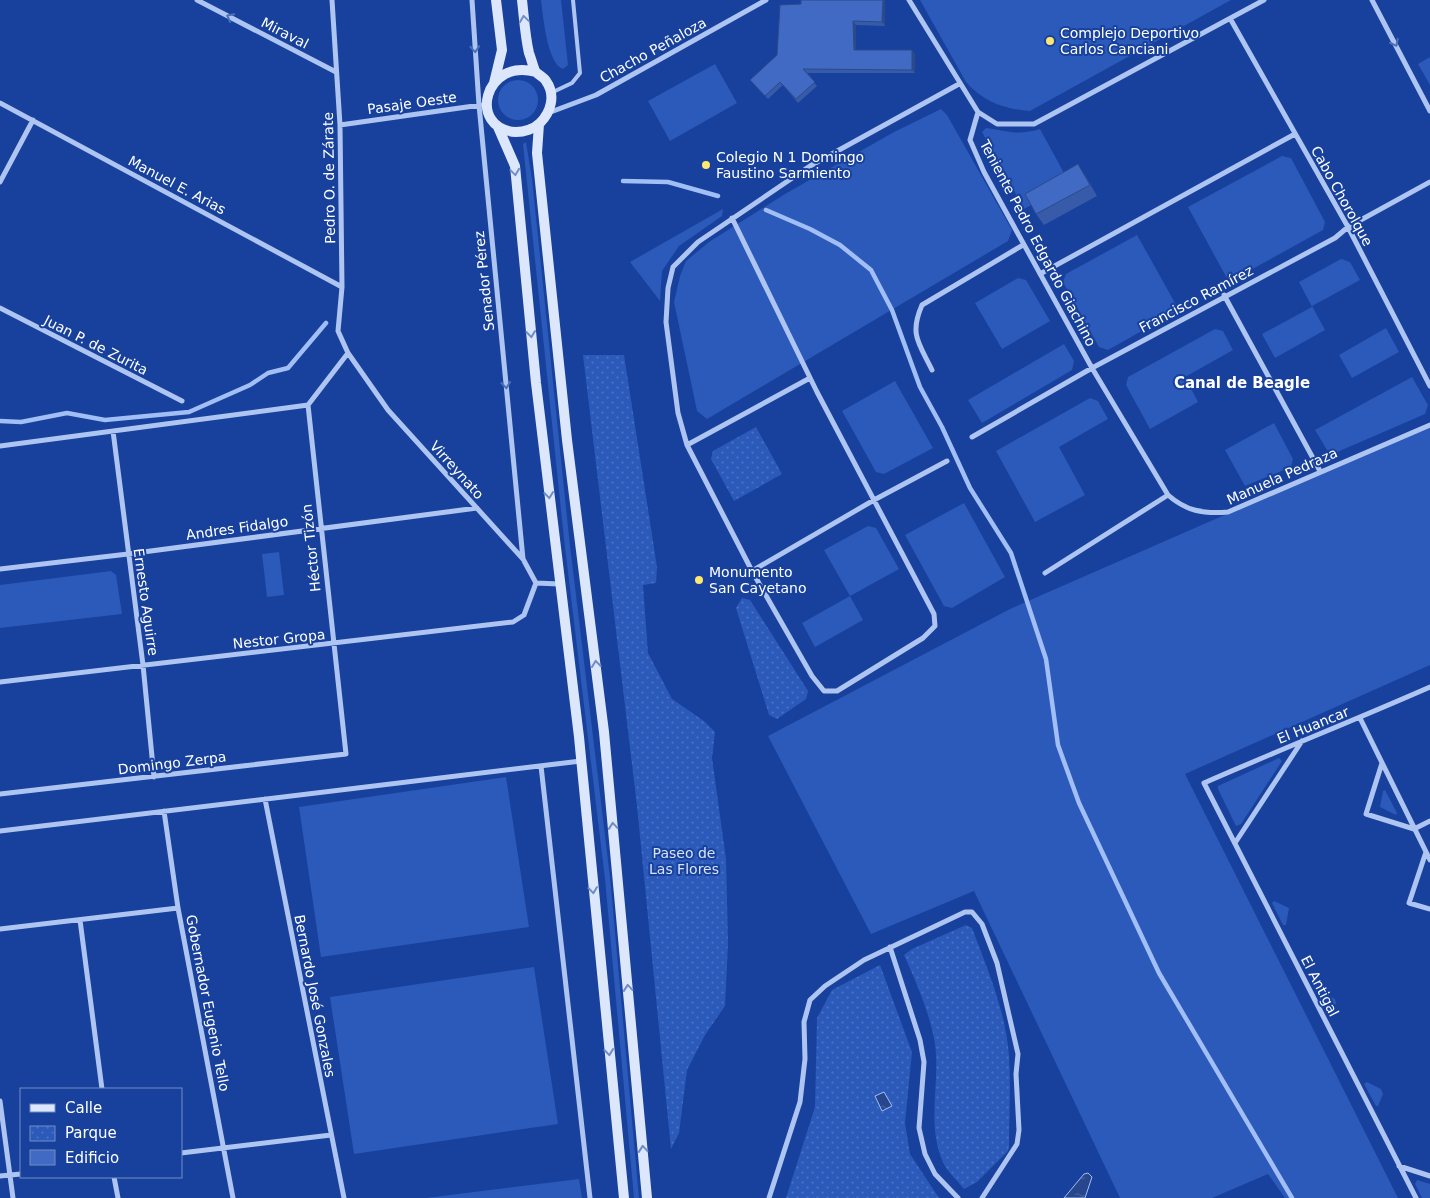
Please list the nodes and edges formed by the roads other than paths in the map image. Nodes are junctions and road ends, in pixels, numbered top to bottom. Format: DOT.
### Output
graph roads {
  1 [pos="197,0"];
  2 [pos="332,0"];
  3 [pos="472,0"];
  4 [pos="496,0"];
  5 [pos="522,0"];
  6 [pos="573,0"];
  7 [pos="766,0"];
  8 [pos="909,0"];
  9 [pos="1264,0"];
  10 [pos="1372,0"];
  11 [pos="1231,20"];
  12 [pos="336,72"];
  13 [pos="536,72"];
  14 [pos="494,83"];
  15 [pos="959,84"];
  16 [pos="551,93"];
  17 [pos="0,103"];
  18 [pos="483,105"];
  19 [pos="1430,111"];
  20 [pos="978,112"];
  21 [pos="548,114"];
  22 [pos="33,120"];
  23 [pos="539,124"];
  24 [pos="340,125"];
  25 [pos="498,127"];
  26 [pos="1295,134"];
  27 [pos="0,182"];
  28 [pos="1430,182"];
  29 [pos="732,218"];
  30 [pos="1348,226"];
  31 [pos="1023,245"];
  32 [pos="1040,274"];
  33 [pos="342,287"];
  34 [pos="1224,296"];
  35 [pos="0,308"];
  36 [pos="348,353"];
  37 [pos="1092,368"];
  38 [pos="932,370"];
  39 [pos="810,378"];
  40 [pos="1430,386"];
  41 [pos="182,401"];
  42 [pos="308,405"];
  43 [pos="1430,425"];
  44 [pos="113,430"];
  45 [pos="972,437"];
  46 [pos="687,445"];
  47 [pos="0,446"];
  48 [pos="947,461"];
  49 [pos="1320,471"];
  50 [pos="1168,495"];
  51 [pos="874,500"];
  52 [pos="477,508"];
  53 [pos="320,528"];
  54 [pos="128,554"];
  55 [pos="523,558"];
  56 [pos="0,569"];
  57 [pos="752,571"];
  58 [pos="1045,573"];
  59 [pos="536,583"];
  60 [pos="559,584"];
  61 [pos="333,645"];
  62 [pos="143,665"];
  63 [pos="0,682"];
  64 [pos="1430,687"];
  65 [pos="1360,718"];
  66 [pos="1303,740"];
  67 [pos="346,754"];
  68 [pos="581,761"];
  69 [pos="1382,763"];
  70 [pos="542,766"];
  71 [pos="154,777"];
  72 [pos="1204,783"];
  73 [pos="0,794"];
  74 [pos="265,799"];
  75 [pos="164,811"];
  76 [pos="1430,821"];
  77 [pos="1414,829"];
  78 [pos="0,831"];
  79 [pos="1235,842"];
  80 [pos="1426,852"];
  81 [pos="1430,860"];
  82 [pos="178,908"];
  83 [pos="1430,909"];
  84 [pos="80,920"];
  85 [pos="0,929"];
  86 [pos="890,947"];
  87 [pos="102,1088"];
  88 [pos="0,1101"];
  89 [pos="331,1134"];
  90 [pos="225,1149"];
  91 [pos="182,1154"];
  92 [pos="1399,1166"];
  93 [pos="20,1174"];
  94 [pos="9,1175"];
  95 [pos="0,1176"];
  96 [pos="1430,1176"];
  97 [pos="114,1178"];
  98 [pos="13,1198"];
  99 [pos="118,1198"];
  100 [pos="233,1198"];
  101 [pos="344,1198"];
  102 [pos="590,1198"];
  103 [pos="624,1198"];
  104 [pos="648,1198"];
  105 [pos="769,1198"];
  106 [pos="958,1198"];
  107 [pos="982,1198"];
  108 [pos="1416,1198"];
  12 -- 1 [label="street, Miraval, one-way"];
  2 -- 12 [label="street, Pedro O. de Zárate"];
  3 -- 18 [label="street, Senador Pérez, one-way"];
  4 -- 14 [label="main road"];
  13 -- 5 [label="main road, one-way"];
  6 -- 16 [label="lane"];
  7 -- 21 [label="street, Chacho Peñaloza"];
  8 -- 15 [label="street"];
  9 -- 11 [label="street"];
  10 -- 19 [label="street, one-way"];
  11 -- 20 [label="street"];
  11 -- 26 [label="street, Cabo Chorolque"];
  12 -- 24 [label="street, Pedro O. de Zárate"];
  13 -- 14 [label="main road"];
  13 -- 16 [label="main road"];
  14 -- 18 [label="main road"];
  15 -- 20 [label="street"];
  15 -- 29 [label="street"];
  16 -- 21 [label="main road"];
  17 -- 22 [label="street, Manuel E. Arias"];
  18 -- 24 [label="street, Pasaje Oeste"];
  18 -- 25 [label="main road"];
  18 -- 55 [label="street, Senador Pérez, one-way"];
  20 -- 31 [label="street, Teniente Pedro Edgardo Giachino"];
  21 -- 23 [label="main road"];
  22 -- 27 [label="street"];
  22 -- 33 [label="street, Manuel E. Arias"];
  23 -- 25 [label="main road"];
  104 -- 23 [label="main road, one-way"];
  24 -- 33 [label="street, Pedro O. de Zárate"];
  25 -- 60 [label="main road, one-way"];
  26 -- 30 [label="street, Cabo Chorolque"];
  26 -- 32 [label="street"];
  28 -- 30 [label="street, Francisco Ramírez"];
  29 -- 39 [label="street"];
  29 -- 46 [label="street"];
  30 -- 34 [label="street, Francisco Ramírez"];
  30 -- 40 [label="street, Cabo Chorolque"];
  31 -- 32 [label="street, Teniente Pedro Edgardo Giachino"];
  31 -- 38 [label="street"];
  32 -- 37 [label="street, Teniente Pedro Edgardo Giachino"];
  33 -- 36 [label="street, Pedro O. de Zárate"];
  34 -- 37 [label="street, Francisco Ramírez"];
  34 -- 49 [label="street"];
  35 -- 41 [label="street, Juan P. de Zurita"];
  36 -- 42 [label="street"];
  36 -- 52 [label="street, Virreynato"];
  37 -- 45 [label="street, Francisco Ramírez"];
  37 -- 50 [label="street, Teniente Pedro Edgardo Giachino"];
  39 -- 46 [label="street"];
  39 -- 51 [label="street"];
  42 -- 44 [label="street"];
  42 -- 53 [label="street, Héctor Tizón"];
  43 -- 49 [label="street, Manuela Pedraza"];
  44 -- 47 [label="street"];
  44 -- 54 [label="street, Ernesto Aguirre"];
  46 -- 57 [label="street"];
  48 -- 51 [label="street"];
  49 -- 50 [label="street, Manuela Pedraza"];
  50 -- 58 [label="street"];
  51 -- 57 [label="street"];
  51 -- 57 [label="street"];
  52 -- 53 [label="street, Andres Fidalgo"];
  52 -- 55 [label="street, Virreynato"];
  53 -- 54 [label="street, Andres Fidalgo"];
  53 -- 61 [label="street, Héctor Tizón"];
  54 -- 56 [label="street, Andres Fidalgo"];
  54 -- 62 [label="street, Ernesto Aguirre"];
  55 -- 59 [label="street, Virreynato"];
  59 -- 60 [label="street"];
  59 -- 61 [label="street, Nestor Gropa"];
  60 -- 68 [label="main road"];
  61 -- 62 [label="street, Nestor Gropa"];
  61 -- 67 [label="street, Héctor Tizón"];
  62 -- 63 [label="street, Nestor Gropa"];
  62 -- 71 [label="street, Ernesto Aguirre"];
  64 -- 65 [label="street, El Huancar"];
  65 -- 66 [label="street, El Huancar"];
  65 -- 69 [label="street"];
  66 -- 72 [label="street, El Huancar"];
  66 -- 79 [label="street"];
  67 -- 71 [label="street, Domingo Zerpa"];
  68 -- 70 [label="street"];
  68 -- 103 [label="main road, one-way"];
  69 -- 77 [label="street"];
  69 -- 77 [label="street"];
  70 -- 74 [label="street"];
  70 -- 102 [label="street"];
  71 -- 73 [label="street, Domingo Zerpa"];
  72 -- 79 [label="street, El Antigal"];
  74 -- 75 [label="street"];
  74 -- 89 [label="street, Bernardo José Gonzales"];
  75 -- 78 [label="street"];
  75 -- 82 [label="street, Gobernador Eugenio Tello"];
  76 -- 77 [label="street"];
  77 -- 80 [label="street"];
  79 -- 92 [label="street, El Antigal"];
  80 -- 81 [label="street"];
  80 -- 83 [label="street"];
  82 -- 84 [label="street"];
  82 -- 90 [label="street, Gobernador Eugenio Tello"];
  84 -- 85 [label="street"];
  84 -- 87 [label="street"];
  86 -- 105 [label="street"];
  86 -- 106 [label="street"];
  86 -- 107 [label="street"];
  88 -- 94 [label="street"];
  89 -- 90 [label="street"];
  89 -- 101 [label="street, Bernardo José Gonzales"];
  90 -- 91 [label="street"];
  90 -- 100 [label="street, Gobernador Eugenio Tello"];
  92 -- 96 [label="street"];
  92 -- 108 [label="street, El Antigal"];
  93 -- 94 [label="street"];
  94 -- 95 [label="street"];
  94 -- 98 [label="street"];
  97 -- 99 [label="street"];
}
